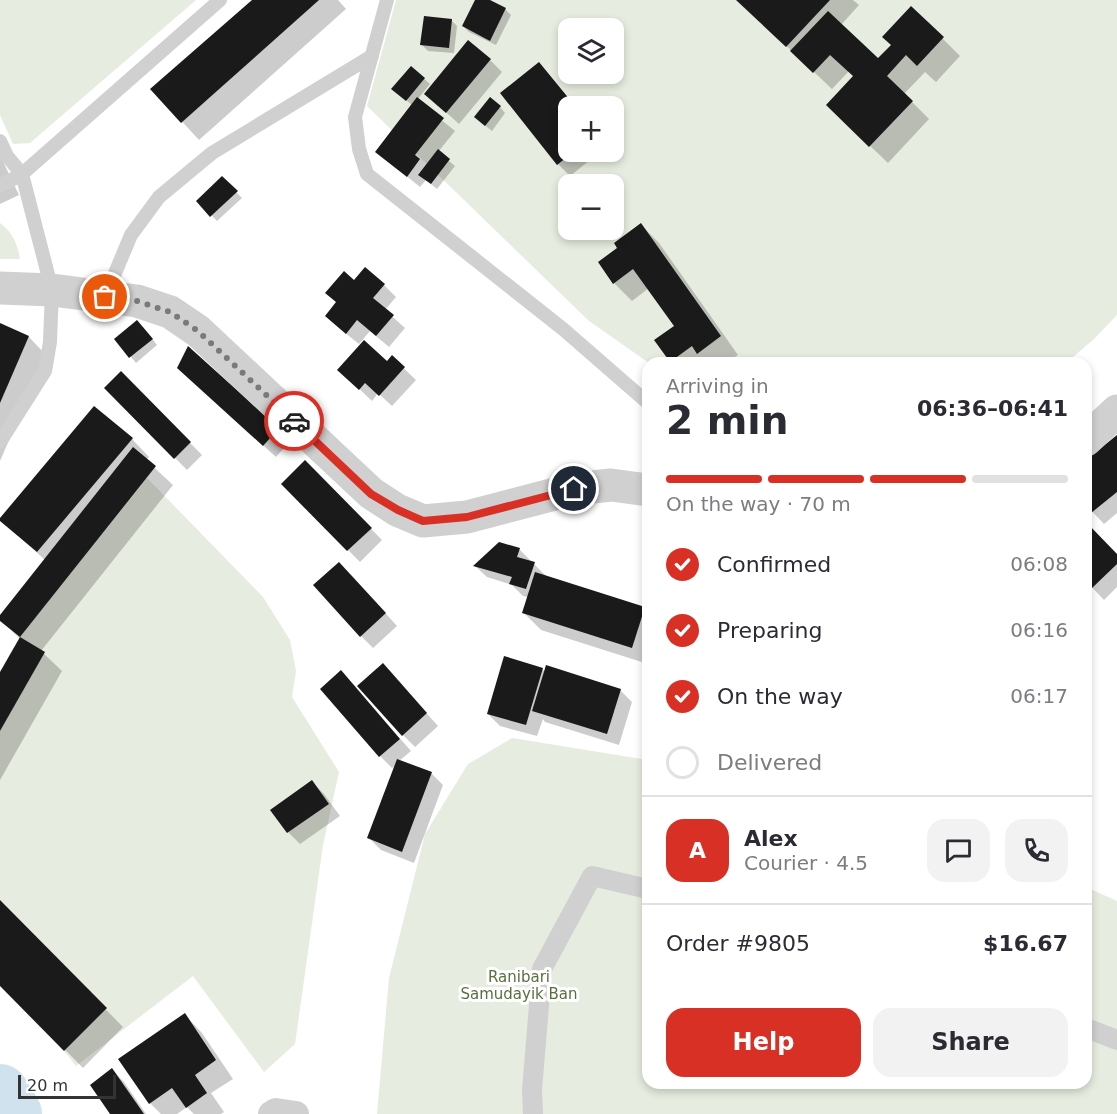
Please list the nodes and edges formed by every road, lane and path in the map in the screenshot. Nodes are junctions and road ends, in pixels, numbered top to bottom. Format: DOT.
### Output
graph roads {
  1 [pos="220,0"];
  2 [pos="387,0"];
  3 [pos="372,56"];
  4 [pos="0,141"];
  5 [pos="22,174"];
  6 [pos="0,186"];
  7 [pos="0,288"];
  8 [pos="52,290"];
  9 [pos="105,297"];
  10 [pos="642,398"];
  11 [pos="1117,411"];
  12 [pos="1092,434"];
  13 [pos="0,442"];
  14 [pos="642,489"];
  15 [pos="642,888"];
  16 [pos="1092,1030"];
  17 [pos="1117,1040"];
  18 [pos="271,1114"];
  19 [pos="296,1114"];
  20 [pos="533,1114"];
  1 -- 5 [label="lane"];
  2 -- 3 [label="lane"];
  3 -- 9 [label="lane"];
  3 -- 10 [label="lane"];
  4 -- 5 [label="lane"];
  5 -- 6 [label="lane"];
  5 -- 8 [label="lane"];
  7 -- 8 [label="street"];
  8 -- 9 [label="street"];
  8 -- 13 [label="lane"];
  9 -- 14 [label="street"];
  11 -- 12 [label="street"];
  15 -- 20 [label="street"];
  16 -- 17 [label="street"];
  18 -- 19 [label="street"];
}
